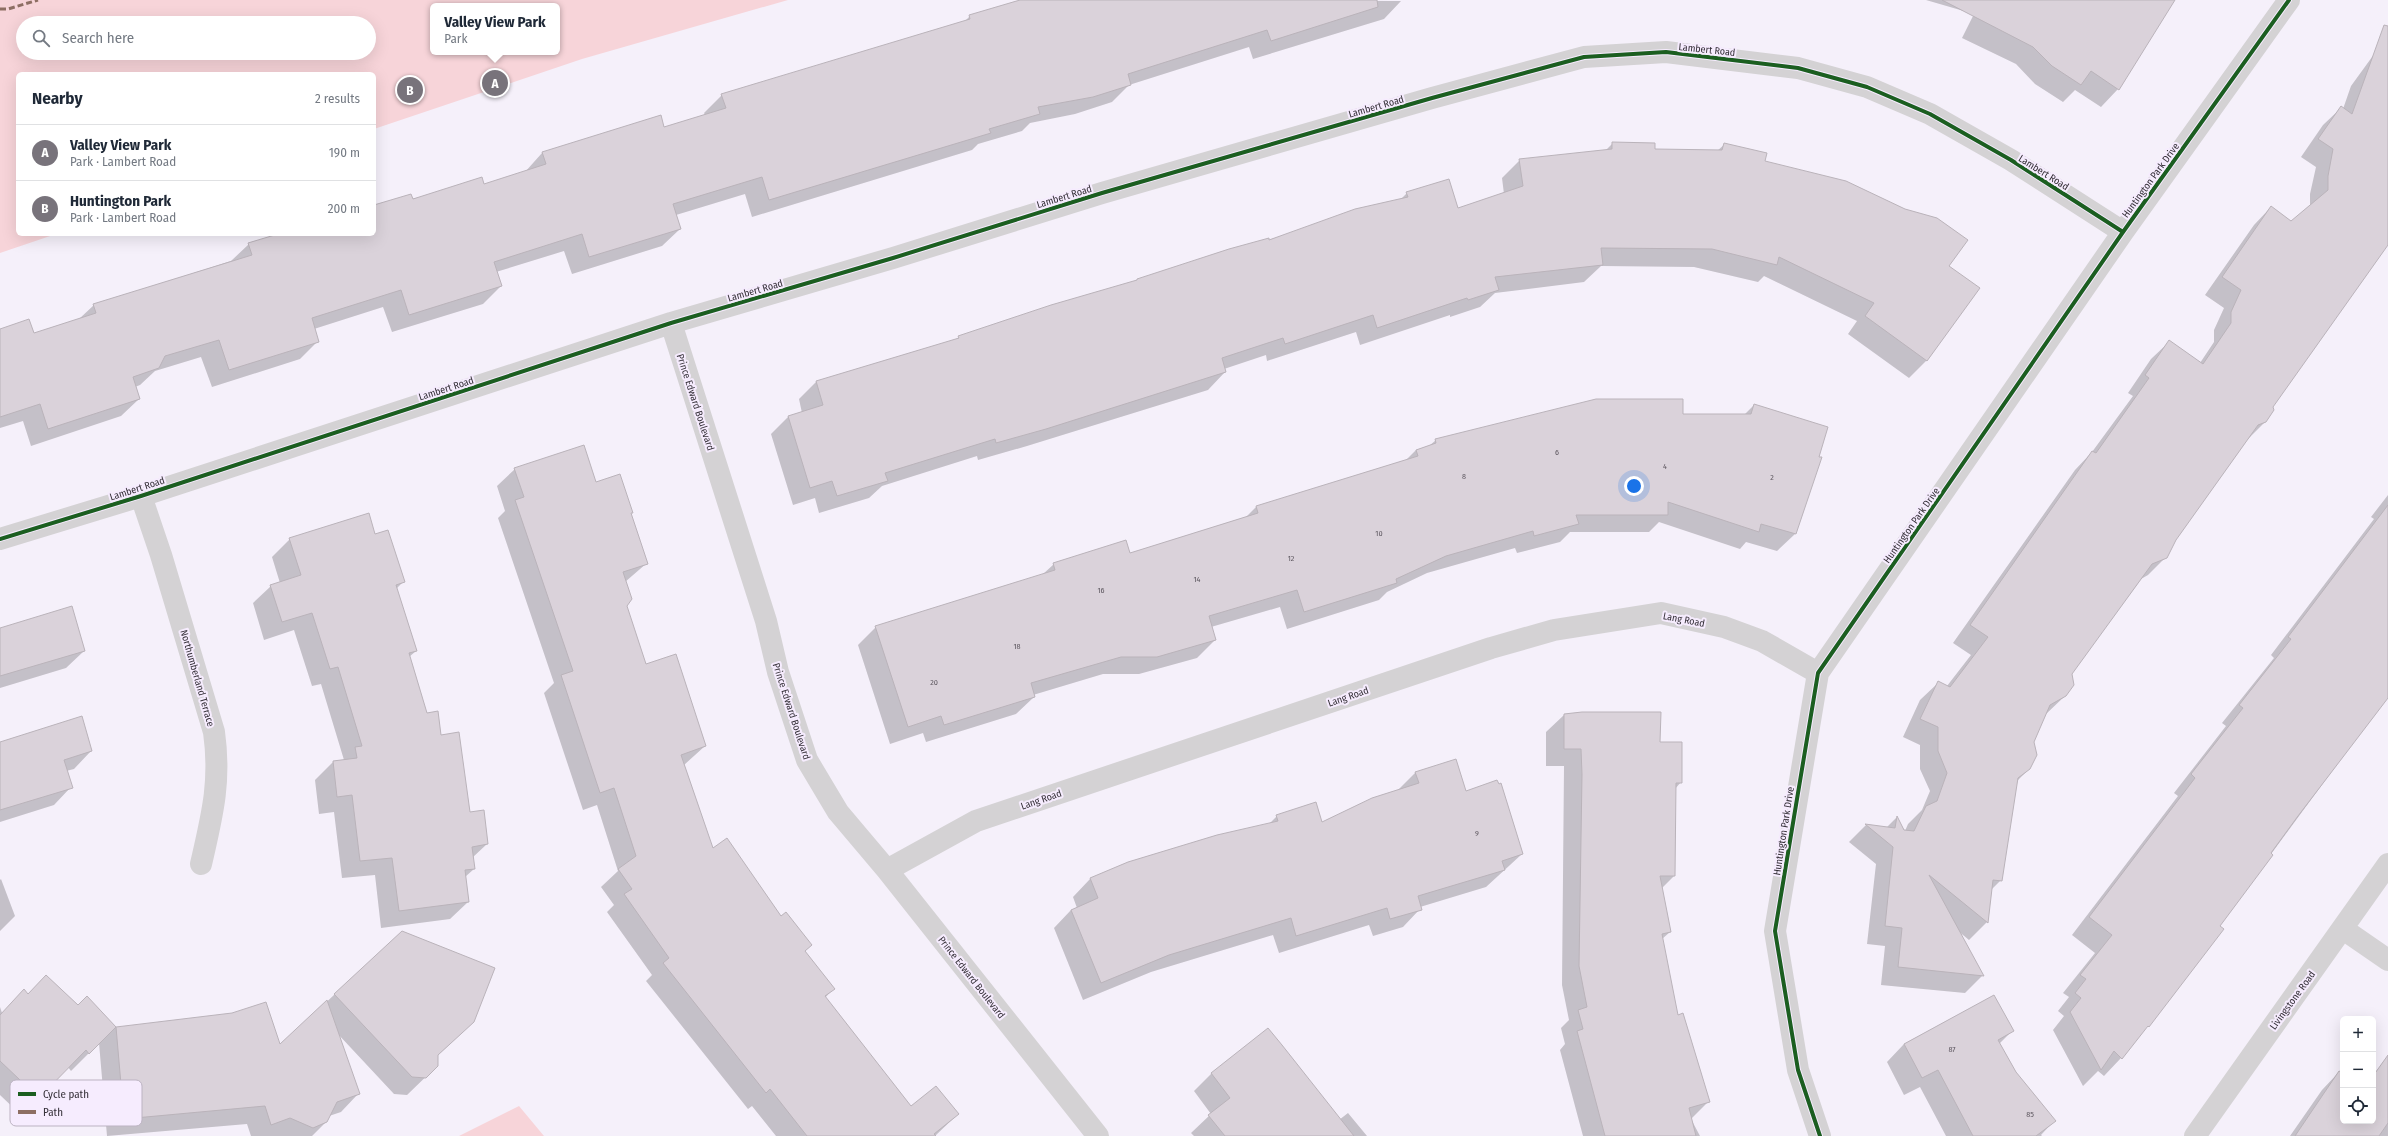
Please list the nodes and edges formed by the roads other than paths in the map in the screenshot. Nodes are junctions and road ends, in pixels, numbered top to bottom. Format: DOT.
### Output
graph roads {
  1 [pos="2289,0"];
  2 [pos="2123,232"];
  3 [pos="671,323"];
  4 [pos="141,496"];
  5 [pos="0,539"];
  6 [pos="1818,673"];
  7 [pos="201,864"];
  8 [pos="2388,864"];
  9 [pos="887,870"];
  10 [pos="2343,929"];
  11 [pos="2388,960"];
  12 [pos="1098,1136"];
  13 [pos="1820,1136"];
  14 [pos="2195,1136"];
  1 -- 2 [label="street, Huntington Park Drive"];
  2 -- 3 [label="street, Lambert Road"];
  2 -- 6 [label="street, Huntington Park Drive"];
  3 -- 4 [label="street, Lambert Road"];
  3 -- 9 [label="street, Prince Edward Boulevard"];
  4 -- 5 [label="street, Lambert Road"];
  4 -- 7 [label="street, Northumberland Terrace"];
  6 -- 9 [label="street, Lang Road"];
  6 -- 13 [label="street, Huntington Park Drive"];
  8 -- 10 [label="street, Livingstone Road"];
  9 -- 12 [label="street, Prince Edward Boulevard"];
  10 -- 11 [label="street"];
  10 -- 14 [label="street, Livingstone Road"];
}
